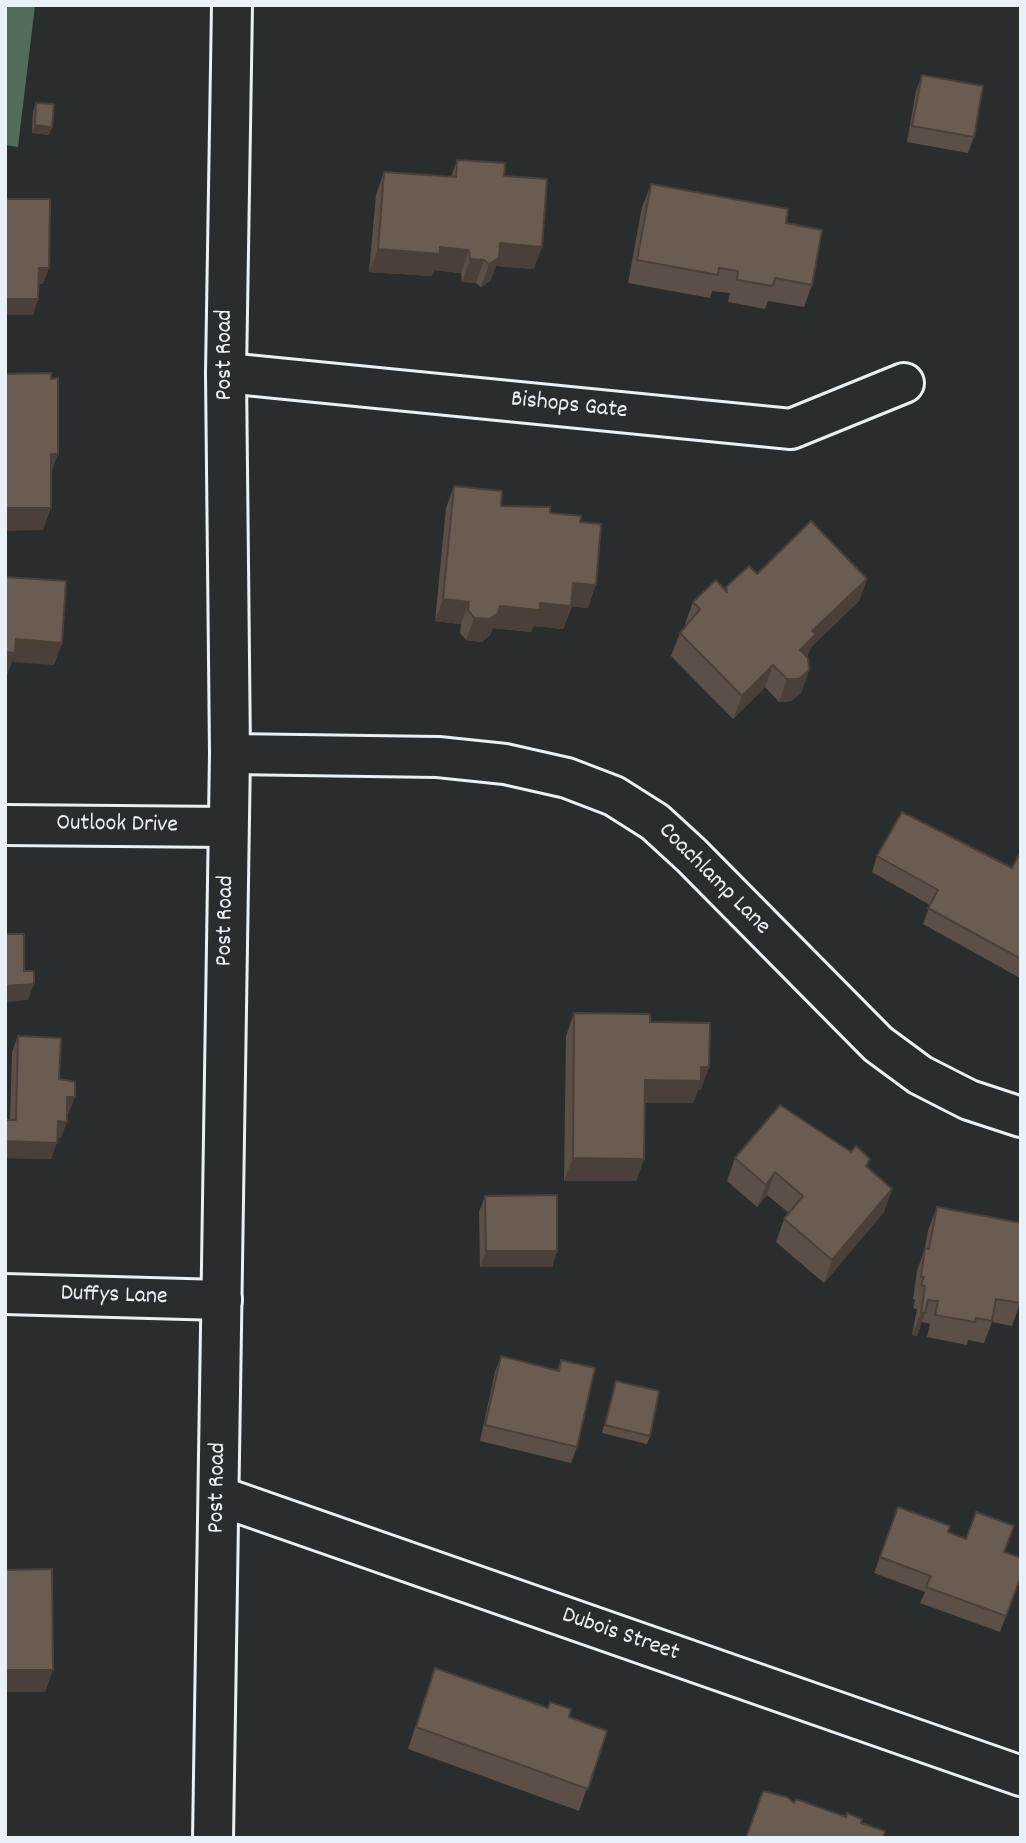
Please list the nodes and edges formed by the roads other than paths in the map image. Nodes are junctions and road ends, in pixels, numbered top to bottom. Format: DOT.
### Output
graph roads {
  1 [pos="232,5"];
  2 [pos="226,373"];
  3 [pos="904,383"];
  4 [pos="230,754"];
  5 [pos="5,825"];
  6 [pos="228,827"];
  7 [pos="1021,1117"];
  8 [pos="5,1294"];
  9 [pos="222,1300"];
  10 [pos="219,1496"];
  11 [pos="1021,1776"];
  12 [pos="213,1838"];
  1 -- 2 [label="street, Post Road"];
  2 -- 3 [label="street, Bishops Gate"];
  2 -- 4 [label="street, Post Road"];
  4 -- 6 [label="street, Post Road"];
  4 -- 7 [label="street, Coachlamp Lane"];
  5 -- 6 [label="street, Outlook Drive"];
  6 -- 9 [label="street, Post Road"];
  8 -- 9 [label="street, Duffys Lane"];
  9 -- 10 [label="street, Post Road"];
  10 -- 11 [label="street, Dubois Street"];
  10 -- 12 [label="street, Post Road"];
}
